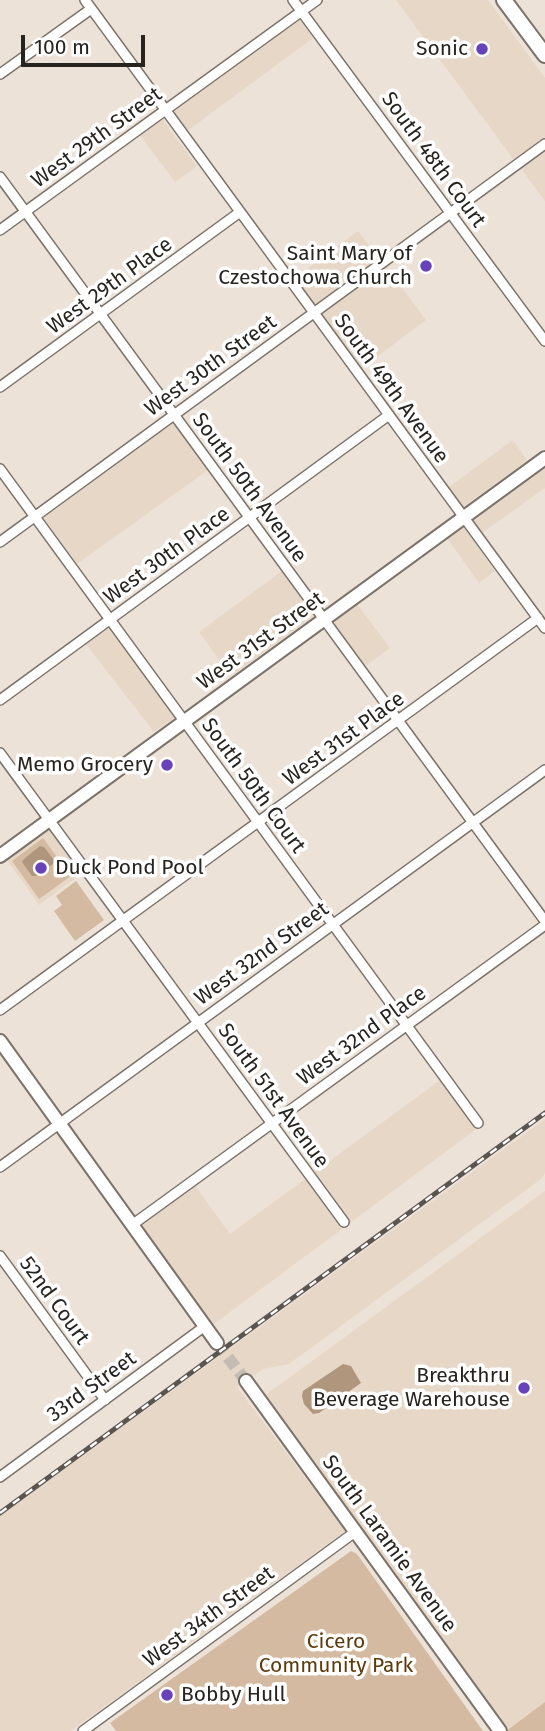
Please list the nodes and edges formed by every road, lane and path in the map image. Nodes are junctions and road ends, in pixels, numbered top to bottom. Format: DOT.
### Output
graph roads {
  1 [pos="85,0"];
  2 [pos="293,0"];
  3 [pos="317,0"];
  4 [pos="504,0"];
  5 [pos="91,9"];
  6 [pos="302,11"];
  7 [pos="545,55"];
  8 [pos="0,74"];
  9 [pos="165,110"];
  10 [pos="545,144"];
  11 [pos="0,177"];
  12 [pos="25,212"];
  13 [pos="240,212"];
  14 [pos="450,213"];
  15 [pos="0,230"];
  16 [pos="313,312"];
  17 [pos="100,314"];
  18 [pos="545,341"];
  19 [pos="0,387"];
  20 [pos="174,415"];
  21 [pos="389,415"];
  22 [pos="545,458"];
  23 [pos="0,470"];
  24 [pos="34,516"];
  25 [pos="249,517"];
  26 [pos="464,517"];
  27 [pos="0,542"];
  28 [pos="538,618"];
  29 [pos="324,619"];
  30 [pos="110,620"];
  31 [pos="545,628"];
  32 [pos="0,700"];
  33 [pos="184,721"];
  34 [pos="398,721"];
  35 [pos="0,753"];
  36 [pos="545,770"];
  37 [pos="49,820"];
  38 [pos="258,822"];
  39 [pos="473,822"];
  40 [pos="0,856"];
  41 [pos="123,921"];
  42 [pos="545,923"];
  43 [pos="333,924"];
  44 [pos="0,1010"];
  45 [pos="197,1023"];
  46 [pos="407,1025"];
  47 [pos="0,1041"];
  48 [pos="60,1123"];
  49 [pos="478,1123"];
  50 [pos="271,1124"];
  51 [pos="0,1167"];
  52 [pos="344,1222"];
  53 [pos="132,1225"];
  54 [pos="0,1256"];
  55 [pos="205,1326"];
  56 [pos="217,1343"];
  57 [pos="246,1381"];
  58 [pos="104,1400"];
  59 [pos="1,1474"];
  60 [pos="355,1532"];
  61 [pos="82,1731"];
  62 [pos="500,1731"];
  1 -- 5 [label="street, South 49th Avenue"];
  2 -- 6 [label="street, South 48th Court"];
  3 -- 6 [label="street, West 29th Street"];
  4 -- 7 [label="main road"];
  5 -- 8 [label="street"];
  5 -- 9 [label="street, South 49th Avenue"];
  6 -- 9 [label="street, West 29th Street"];
  6 -- 14 [label="street, South 48th Court"];
  9 -- 12 [label="street, West 29th Street"];
  9 -- 13 [label="street, South 49th Avenue"];
  10 -- 14 [label="street, West 30th Street"];
  11 -- 12 [label="street, South 50th Avenue"];
  12 -- 15 [label="street, West 29th Street"];
  12 -- 17 [label="street, South 50th Avenue"];
  13 -- 16 [label="street, South 49th Avenue"];
  13 -- 17 [label="street, West 29th Place"];
  14 -- 16 [label="street, West 30th Street"];
  14 -- 18 [label="street, South 48th Court"];
  16 -- 20 [label="street, West 30th Street"];
  16 -- 21 [label="street, South 49th Avenue"];
  17 -- 19 [label="street, West 29th Place"];
  17 -- 20 [label="street, South 50th Avenue"];
  20 -- 24 [label="street, West 30th Street"];
  20 -- 25 [label="street, South 50th Avenue"];
  21 -- 25 [label="street, West 30th Place"];
  21 -- 26 [label="street, South 49th Avenue"];
  22 -- 26 [label="main road, West 31st Street"];
  23 -- 24 [label="street, South 50th Court"];
  24 -- 27 [label="street, West 30th Street"];
  24 -- 30 [label="street, South 50th Court"];
  25 -- 29 [label="street, South 50th Avenue"];
  25 -- 30 [label="street, West 30th Place"];
  26 -- 28 [label="street, South 49th Avenue"];
  26 -- 29 [label="main road, West 31st Street"];
  28 -- 31 [label="street, South 49th Avenue"];
  28 -- 34 [label="street, West 31st Place"];
  29 -- 33 [label="main road, West 31st Street"];
  29 -- 34 [label="street, South 50th Avenue"];
  30 -- 32 [label="street, West 30th Place"];
  30 -- 33 [label="street, South 50th Court"];
  33 -- 37 [label="main road, West 31st Street"];
  33 -- 38 [label="street, South 50th Court"];
  34 -- 38 [label="street, West 31st Place"];
  34 -- 39 [label="street, South 50th Avenue"];
  35 -- 37 [label="street, South 51st Avenue"];
  36 -- 39 [label="street, West 32nd Street"];
  37 -- 40 [label="main road, West 31st Street"];
  37 -- 41 [label="street, South 51st Avenue"];
  38 -- 41 [label="street, West 31st Place"];
  38 -- 43 [label="street, South 50th Court"];
  39 -- 42 [label="street, South 50th Avenue"];
  39 -- 43 [label="street, West 32nd Street"];
  41 -- 44 [label="street, West 31st Place"];
  41 -- 45 [label="street, South 51st Avenue"];
  42 -- 46 [label="street, West 32nd Place"];
  43 -- 45 [label="street, West 32nd Street"];
  43 -- 46 [label="street, South 50th Court"];
  45 -- 48 [label="street, West 32nd Street"];
  45 -- 50 [label="street, South 51st Avenue"];
  46 -- 49 [label="street, South 50th Court"];
  46 -- 50 [label="street, West 32nd Place"];
  47 -- 48 [label="main road"];
  48 -- 51 [label="street, West 32nd Street"];
  48 -- 53 [label="main road"];
  50 -- 52 [label="street, South 51st Avenue"];
  50 -- 53 [label="street, West 32nd Place"];
  53 -- 55 [label="main road"];
  54 -- 58 [label="street, 52nd Court"];
  55 -- 56 [label="main road"];
  55 -- 58 [label="street, 33rd Street"];
  57 -- 60 [label="main road, South Laramie Avenue"];
  58 -- 59 [label="street, 33rd Street"];
  60 -- 61 [label="street, West 34th Street"];
  60 -- 62 [label="main road, South Laramie Avenue"];
}
